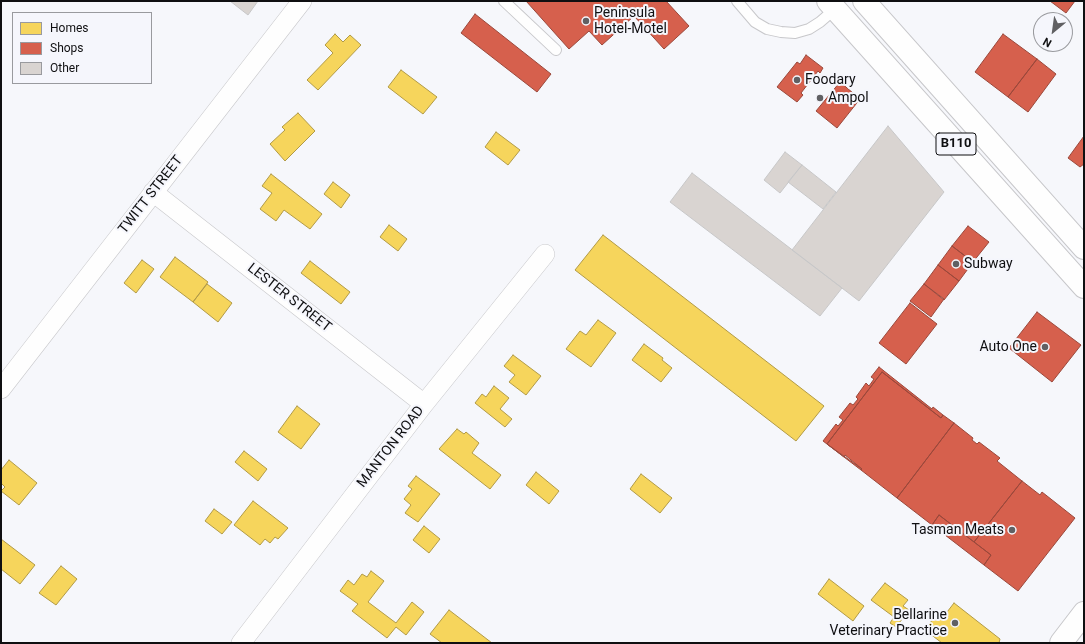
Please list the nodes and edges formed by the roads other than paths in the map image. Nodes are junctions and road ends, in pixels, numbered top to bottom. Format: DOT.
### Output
graph roads {
  1 [pos="302,1"];
  2 [pos="737,1"];
  3 [pos="864,1"];
  4 [pos="507,2"];
  5 [pos="831,5"];
  6 [pos="556,50"];
  7 [pos="153,192"];
  8 [pos="1084,248"];
  9 [pos="545,254"];
  10 [pos="1084,287"];
  11 [pos="1,389"];
  12 [pos="424,404"];
  13 [pos="1084,613"];
  14 [pos="241,643"];
  15 [pos="1061,643"];
  1 -- 7 [label="street, TWITT STREET"];
  2 -- 5 [label="lane"];
  3 -- 8 [label="main road, B110"];
  4 -- 6 [label="lane"];
  5 -- 10 [label="main road, B110"];
  7 -- 11 [label="street, TWITT STREET"];
  7 -- 12 [label="street, LESTER STREET"];
  9 -- 12 [label="street, MANTON ROAD"];
  12 -- 14 [label="street, MANTON ROAD"];
  13 -- 15 [label="main road"];
}
